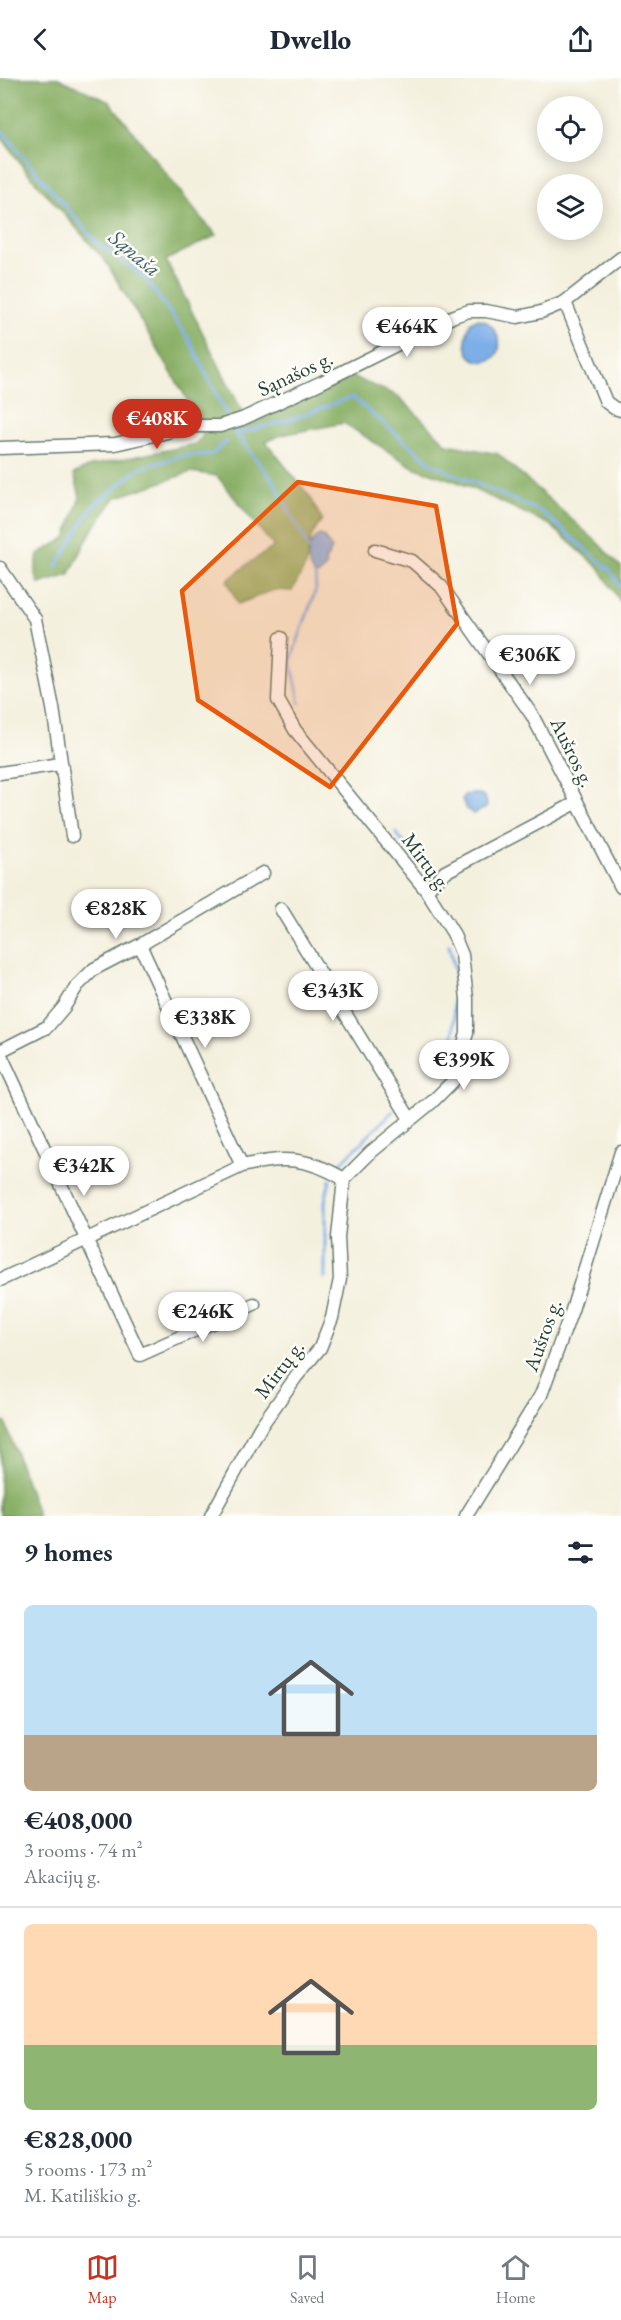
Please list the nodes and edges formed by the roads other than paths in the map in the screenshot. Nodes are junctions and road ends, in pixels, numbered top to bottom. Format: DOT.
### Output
graph roads {
  1 [pos="621,258"];
  2 [pos="565,302"];
  3 [pos="621,410"];
  4 [pos="0,448"];
  5 [pos="375,550"];
  6 [pos="0,568"];
  7 [pos="281,638"];
  8 [pos="60,764"];
  9 [pos="0,773"];
  10 [pos="576,803"];
  11 [pos="72,836"];
  12 [pos="263,873"];
  13 [pos="621,887"];
  14 [pos="426,890"];
  15 [pos="281,909"];
  16 [pos="140,945"];
  17 [pos="0,1052"];
  18 [pos="410,1119"];
  19 [pos="621,1152"];
  20 [pos="242,1166"];
  21 [pos="344,1179"];
  22 [pos="87,1239"];
  23 [pos="0,1280"];
  24 [pos="254,1304"];
  25 [pos="212,1516"];
  26 [pos="466,1516"];
  1 -- 2 [label="street, Sąnašos g."];
  2 -- 3 [label="street"];
  2 -- 4 [label="street, Sąnašos g."];
  5 -- 10 [label="street, Aušros g."];
  6 -- 8 [label="street"];
  7 -- 14 [label="street, Mirtų g."];
  8 -- 9 [label="street"];
  8 -- 11 [label="street"];
  10 -- 13 [label="street, Aušros g."];
  10 -- 14 [label="street"];
  12 -- 16 [label="street"];
  14 -- 18 [label="street, Mirtų g."];
  15 -- 18 [label="street"];
  16 -- 17 [label="street"];
  16 -- 20 [label="street"];
  17 -- 22 [label="street"];
  18 -- 21 [label="street, Mirtų g."];
  19 -- 26 [label="street, Aušros g."];
  20 -- 21 [label="street"];
  20 -- 22 [label="street"];
  21 -- 25 [label="street, Mirtų g."];
  22 -- 23 [label="street"];
  22 -- 24 [label="street"];
}
